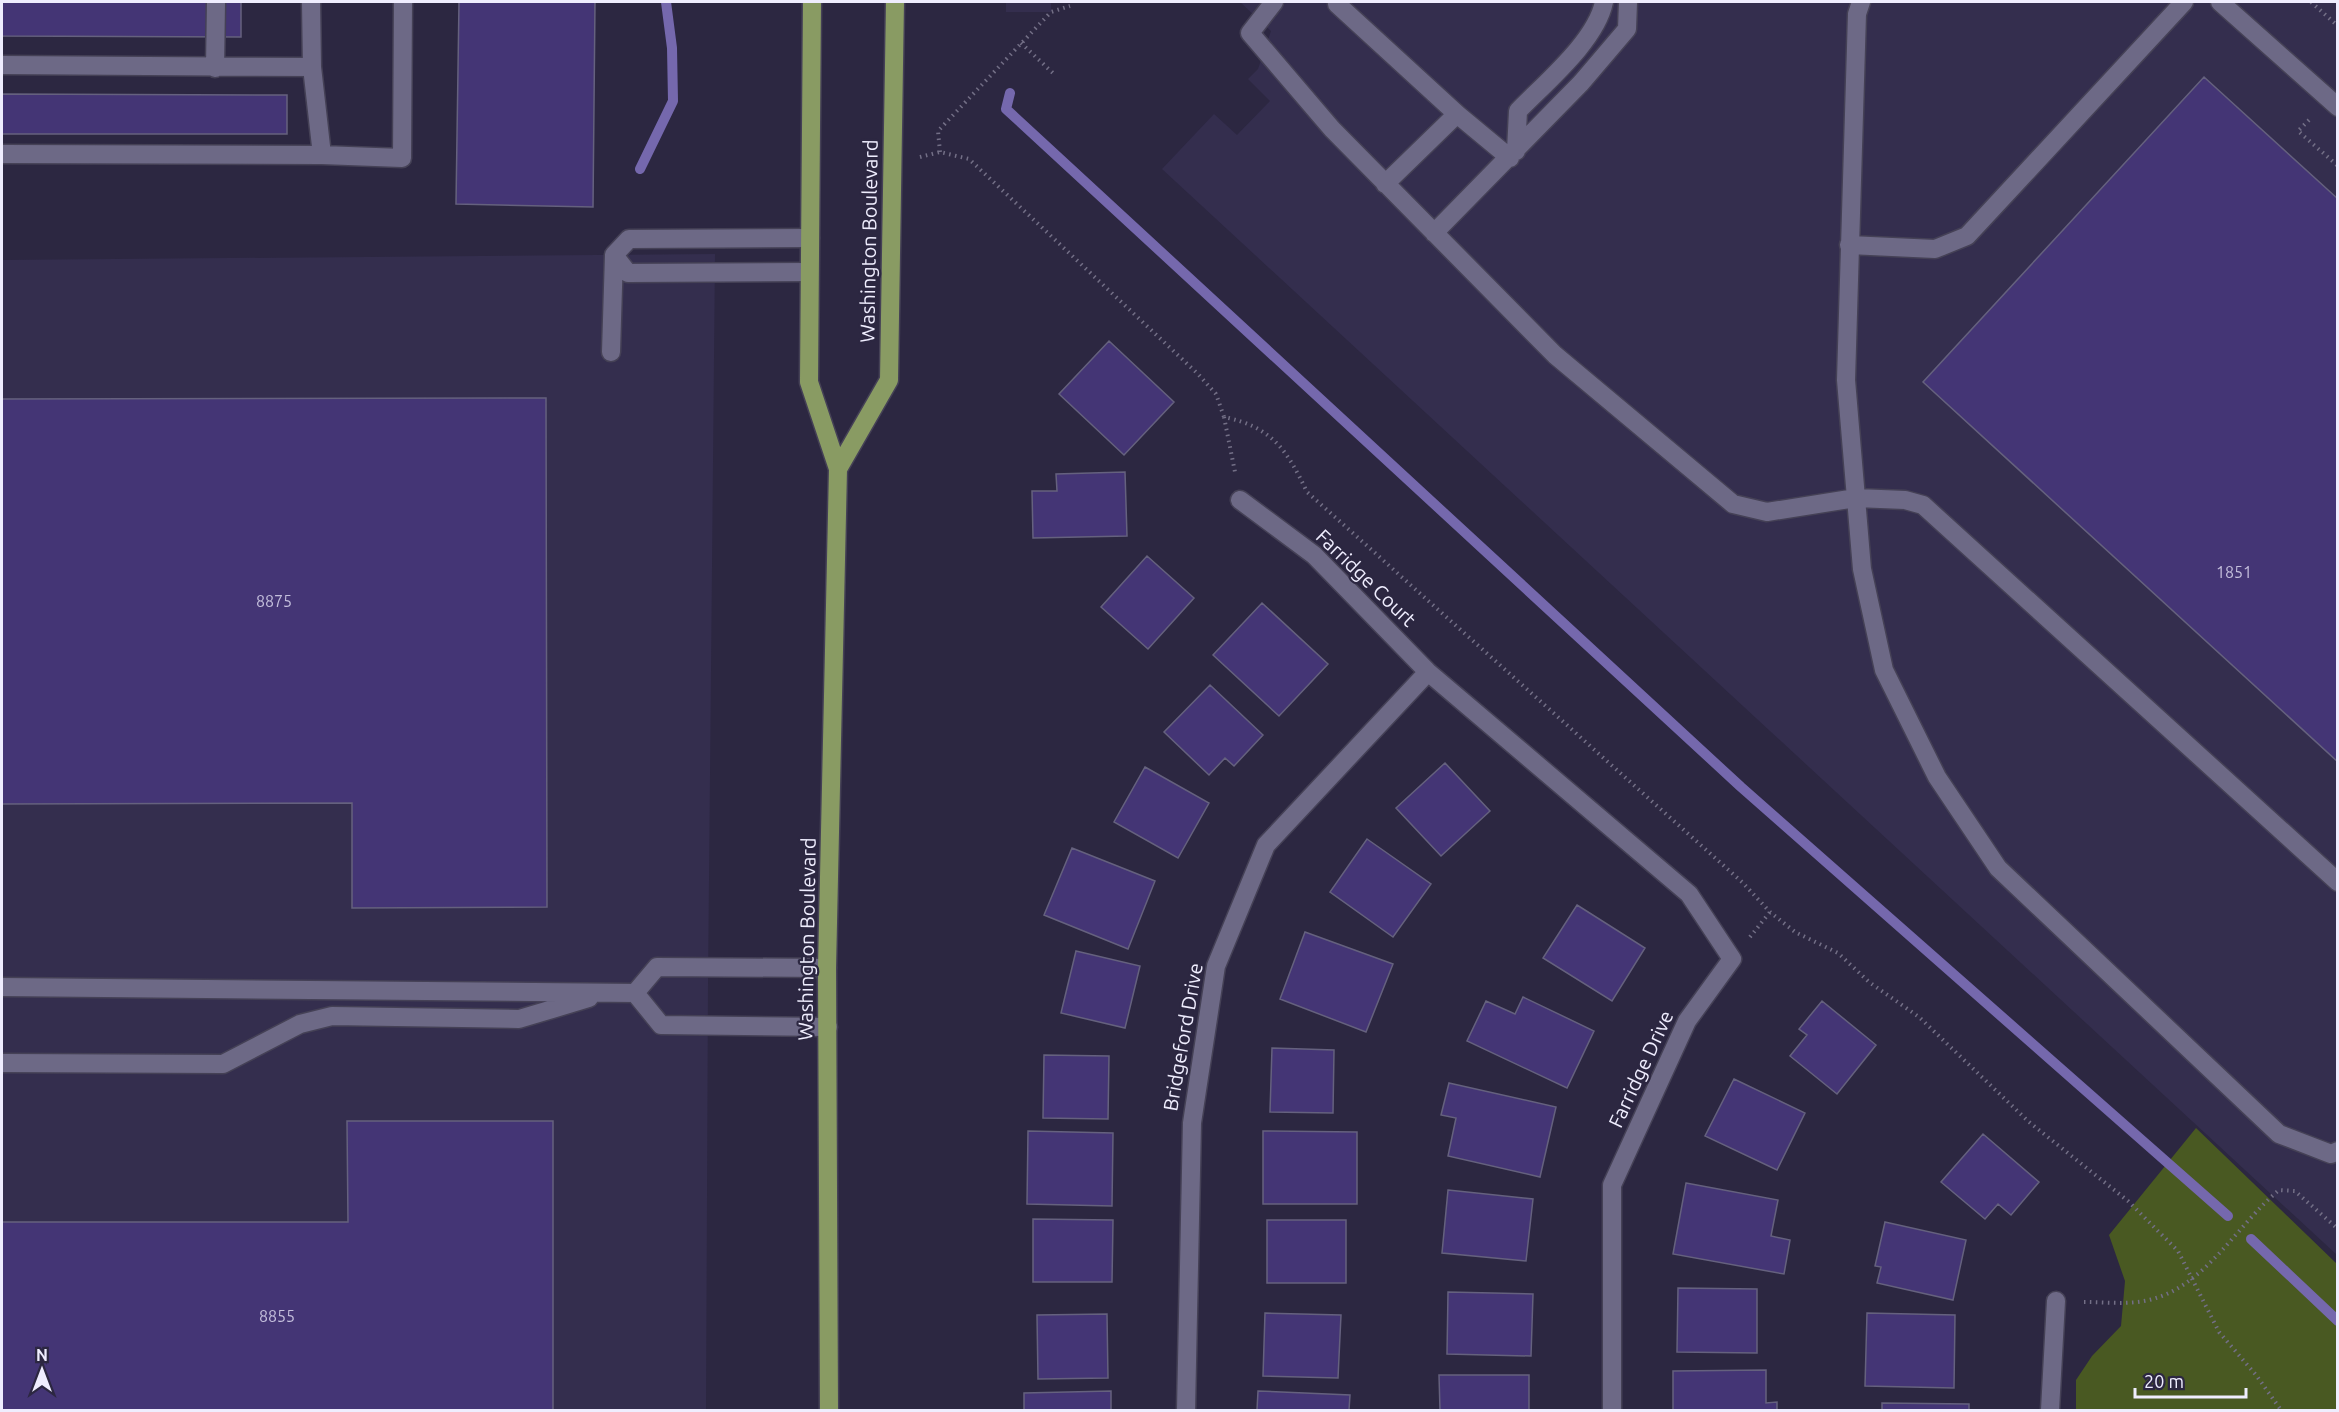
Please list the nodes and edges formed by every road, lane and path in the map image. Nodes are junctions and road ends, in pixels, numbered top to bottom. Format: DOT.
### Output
graph roads {
  1 [pos="216,2"];
  2 [pos="311,2"];
  3 [pos="403,2"];
  4 [pos="812,2"];
  5 [pos="895,2"];
  6 [pos="1274,2"];
  7 [pos="1604,2"];
  8 [pos="1628,2"];
  9 [pos="2184,2"];
  10 [pos="2220,2"];
  11 [pos="2311,2"];
  12 [pos="1337,4"];
  13 [pos="1070,6"];
  14 [pos="1857,6"];
  15 [pos="2337,26"];
  16 [pos="1022,43"];
  17 [pos="2,65"];
  18 [pos="312,67"];
  19 [pos="215,68"];
  20 [pos="1055,75"];
  21 [pos="2337,107"];
  22 [pos="1457,114"];
  23 [pos="2298,131"];
  24 [pos="940,152"];
  25 [pos="2,154"];
  26 [pos="1513,154"];
  27 [pos="322,155"];
  28 [pos="893,164"];
  29 [pos="2337,166"];
  30 [pos="1385,184"];
  31 [pos="1434,233"];
  32 [pos="810,238"];
  33 [pos="1849,245"];
  34 [pos="614,255"];
  35 [pos="808,272"];
  36 [pos="611,352"];
  37 [pos="1224,417"];
  38 [pos="838,468"];
  39 [pos="1856,498"];
  40 [pos="1240,500"];
  41 [pos="1428,672"];
  42 [pos="2337,882"];
  43 [pos="827,968"];
  44 [pos="2,987"];
  45 [pos="607,992"];
  46 [pos="635,993"];
  47 [pos="828,1027"];
  48 [pos="2,1064"];
  49 [pos="2337,1151"];
  50 [pos="2337,1228"];
  51 [pos="2193,1278"];
  52 [pos="2056,1301"];
  53 [pos="828,1410"];
  54 [pos="1186,1410"];
  55 [pos="1611,1410"];
  56 [pos="2050,1410"];
  57 [pos="2281,1410"];
  1 -- 19 [label="street"];
  2 -- 18 [label="street"];
  3 -- 27 [label="street"];
  4 -- 32 [label="main road, Washington Boulevard"];
  5 -- 28 [label="main road, Washington Boulevard"];
  6 -- 30 [label="street"];
  7 -- 26 [label="street"];
  8 -- 26 [label="street"];
  9 -- 33 [label="street"];
  10 -- 21 [label="street"];
  11 -- 15 [label="path"];
  12 -- 22 [label="street"];
  13 -- 16 [label="path"];
  14 -- 33 [label="street"];
  16 -- 20 [label="path"];
  16 -- 24 [label="path"];
  17 -- 19 [label="street"];
  18 -- 19 [label="street"];
  18 -- 27 [label="street"];
  22 -- 26 [label="street"];
  22 -- 30 [label="street"];
  23 -- 29 [label="path"];
  24 -- 28 [label="path"];
  24 -- 37 [label="path"];
  25 -- 27 [label="street"];
  26 -- 31 [label="street"];
  28 -- 38 [label="main road, Washington Boulevard"];
  30 -- 31 [label="street"];
  31 -- 39 [label="street"];
  32 -- 34 [label="street"];
  32 -- 35 [label="main road, Washington Boulevard"];
  33 -- 39 [label="street"];
  34 -- 35 [label="street"];
  34 -- 36 [label="street"];
  35 -- 38 [label="main road, Washington Boulevard"];
  37 -- 40 [label="path"];
  37 -- 51 [label="path"];
  38 -- 43 [label="main road, Washington Boulevard"];
  39 -- 42 [label="street"];
  39 -- 49 [label="street"];
  40 -- 41 [label="street, Farridge Court"];
  41 -- 54 [label="street, Bridgeford Drive"];
  41 -- 55 [label="street, Farridge Drive"];
  43 -- 46 [label="street"];
  43 -- 47 [label="main road, Washington Boulevard"];
  44 -- 45 [label="street"];
  45 -- 46 [label="street"];
  45 -- 48 [label="street"];
  46 -- 47 [label="street"];
  47 -- 53 [label="main road, Washington Boulevard"];
  50 -- 51 [label="path"];
  51 -- 52 [label="path"];
  51 -- 57 [label="path"];
  52 -- 56 [label="street"];
}
